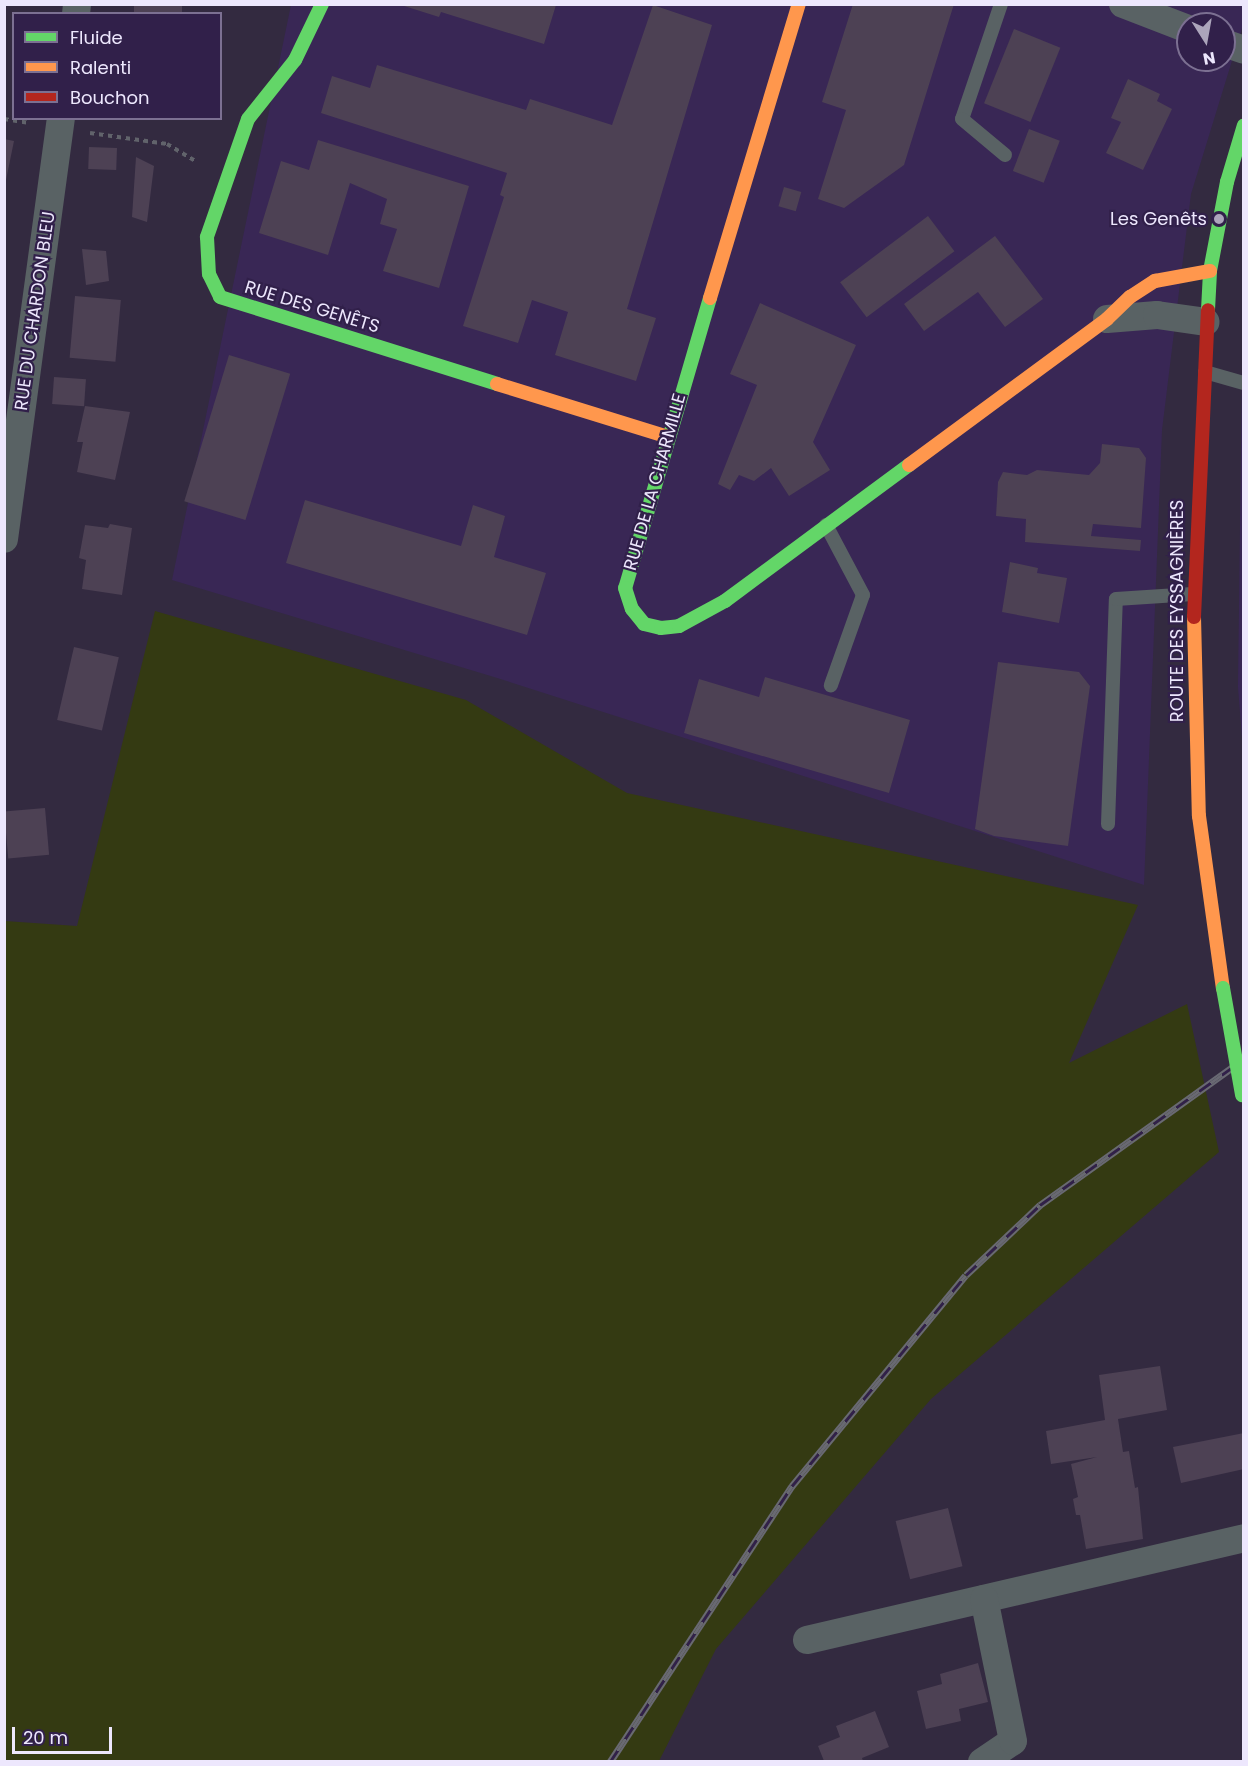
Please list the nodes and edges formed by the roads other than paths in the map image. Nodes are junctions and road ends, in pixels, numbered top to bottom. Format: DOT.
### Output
graph roads {
  1 [pos="322,4"];
  2 [pos="799,4"];
  3 [pos="1001,4"];
  4 [pos="1124,4"];
  5 [pos="1176,24"];
  6 [pos="61,124"];
  7 [pos="1244,125"];
  8 [pos="1240,144"];
  9 [pos="1005,155"];
  10 [pos="1210,271"];
  11 [pos="1107,319"];
  12 [pos="1206,322"];
  13 [pos="1202,371"];
  14 [pos="1244,383"];
  15 [pos="668,437"];
  16 [pos="825,525"];
  17 [pos="4,539"];
  18 [pos="1193,594"];
  19 [pos="831,685"];
  20 [pos="1108,824"];
  21 [pos="1243,1097"];
  22 [pos="1244,1538"];
  23 [pos="984,1599"];
  24 [pos="807,1640"];
  25 [pos="982,1761"];
  1 -- 15 [label="street, RUE DES GENÊTS"];
  2 -- 15 [label="street, RUE DE LA CHARMILLE"];
  3 -- 9 [label="lane"];
  4 -- 5 [label="street"];
  6 -- 17 [label="street, RUE DU CHARDON BLEU"];
  7 -- 8 [label="street, ROUTE DES EYSSAGNIÈRES"];
  8 -- 10 [label="street, ROUTE DES EYSSAGNIÈRES"];
  10 -- 11 [label="street, RUE DE LA CHARMILLE"];
  10 -- 12 [label="street, ROUTE DES EYSSAGNIÈRES"];
  11 -- 12 [label="street"];
  11 -- 16 [label="street, RUE DE LA CHARMILLE"];
  12 -- 13 [label="street, ROUTE DES EYSSAGNIÈRES"];
  13 -- 14 [label="lane"];
  13 -- 18 [label="street, ROUTE DES EYSSAGNIÈRES"];
  15 -- 16 [label="street, RUE DE LA CHARMILLE"];
  16 -- 19 [label="lane"];
  18 -- 20 [label="lane"];
  18 -- 21 [label="street, ROUTE DES EYSSAGNIÈRES, bridge"];
  22 -- 23 [label="street"];
  23 -- 24 [label="street"];
  23 -- 25 [label="street"];
}
